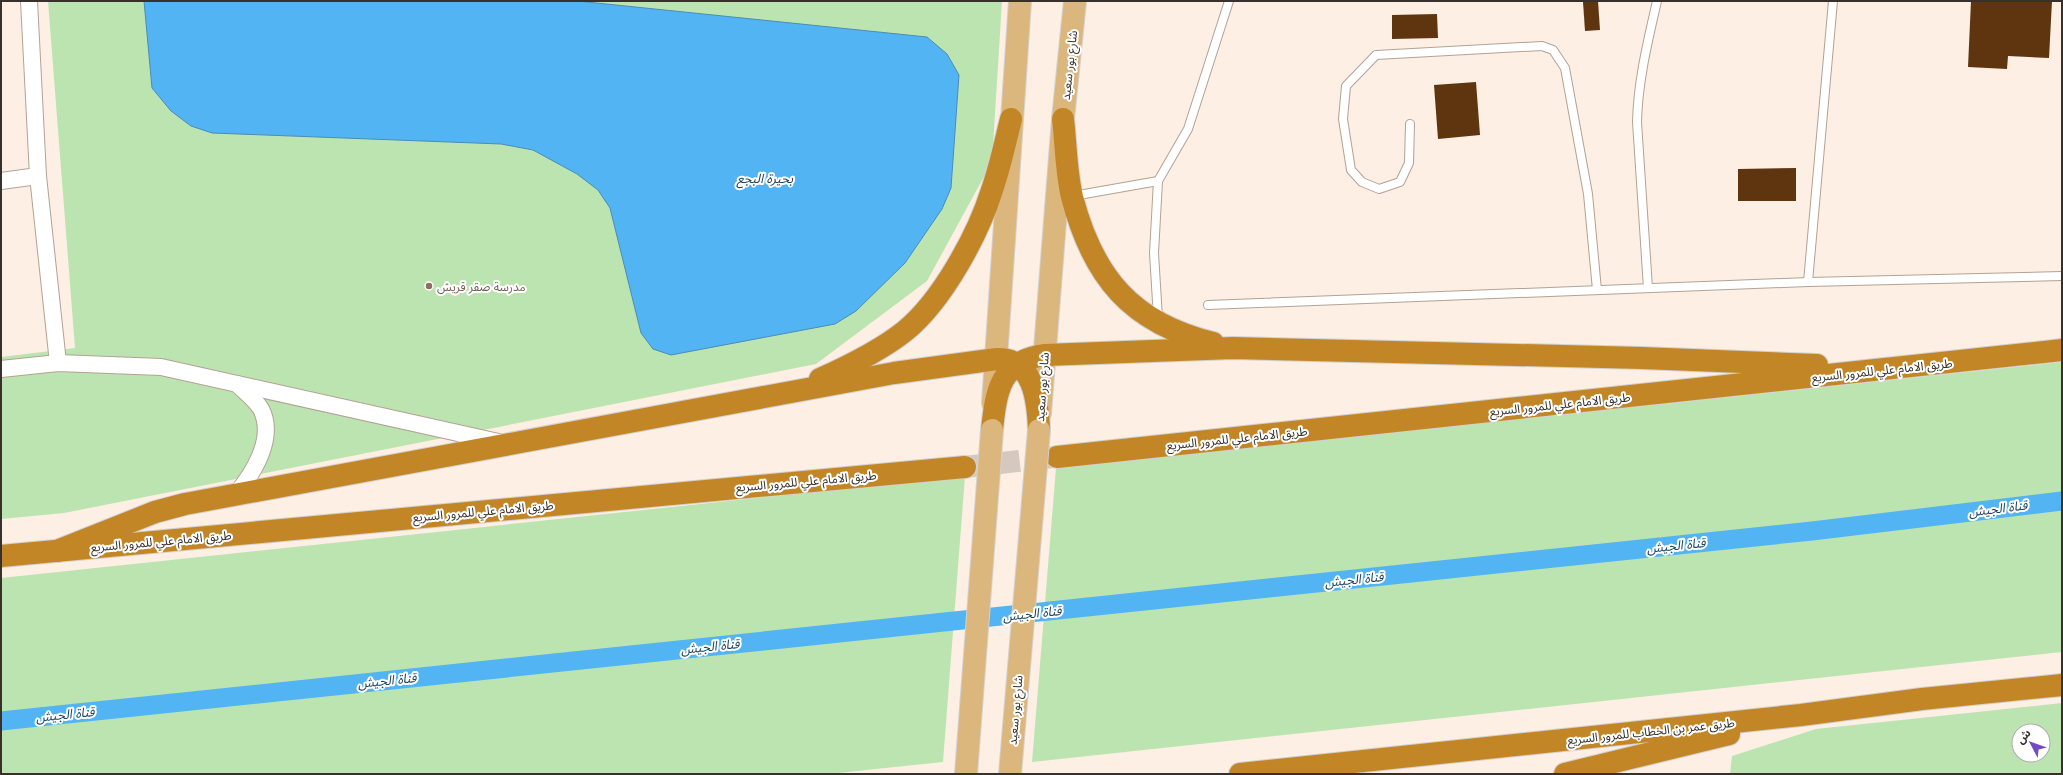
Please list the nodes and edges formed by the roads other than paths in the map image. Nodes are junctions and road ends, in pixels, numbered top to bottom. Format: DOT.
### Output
graph roads {
  1 [pos="29,1"];
  2 [pos="1020,1"];
  3 [pos="1075,1"];
  4 [pos="1229,1"];
  5 [pos="1657,1"];
  6 [pos="1833,1"];
  7 [pos="1011,119"];
  8 [pos="1063,119"];
  9 [pos="1410,124"];
  10 [pos="38,176"];
  11 [pos="1,181"];
  12 [pos="1158,181"];
  13 [pos="1072,196"];
  14 [pos="2062,276"];
  15 [pos="1808,282"];
  16 [pos="1648,288"];
  17 [pos="1597,290"];
  18 [pos="1208,305"];
  19 [pos="1158,323"];
  20 [pos="1233,348"];
  21 [pos="2062,350"];
  22 [pos="58,363"];
  23 [pos="1018,368"];
  24 [pos="1892,368"];
  25 [pos="1,369"];
  26 [pos="238,384"];
  27 [pos="788,392"];
  28 [pos="992,430"];
  29 [pos="1039,430"];
  30 [pos="512,445"];
  31 [pos="1057,456"];
  32 [pos="966,467"];
  33 [pos="235,495"];
  34 [pos="57,551"];
  35 [pos="1,556"];
  36 [pos="2062,685"];
  37 [pos="1801,715"];
  38 [pos="966,774"];
  39 [pos="1010,774"];
  40 [pos="1240,774"];
  41 [pos="1565,774"];
  1 -- 10 [label="street"];
  2 -- 7 [label="main road"];
  3 -- 8 [label="main road, شارع بور سعيد"];
  4 -- 12 [label="lane"];
  5 -- 16 [label="lane"];
  6 -- 15 [label="lane"];
  7 -- 23 [label="main road"];
  7 -- 27 [label="highway"];
  8 -- 13 [label="highway"];
  8 -- 23 [label="main road, شارع بور سعيد"];
  9 -- 17 [label="lane"];
  10 -- 11 [label="street"];
  10 -- 22 [label="street"];
  12 -- 13 [label="lane"];
  12 -- 19 [label="lane"];
  13 -- 19 [label="highway"];
  14 -- 15 [label="lane"];
  15 -- 16 [label="lane"];
  16 -- 17 [label="lane"];
  17 -- 18 [label="lane"];
  19 -- 20 [label="highway"];
  20 -- 23 [label="highway"];
  20 -- 24 [label="highway"];
  21 -- 24 [label="highway, طريق الامام علي للمرور السريع"];
  22 -- 25 [label="street"];
  22 -- 26 [label="street"];
  23 -- 27 [label="highway"];
  23 -- 28 [label="highway"];
  23 -- 29 [label="highway"];
  24 -- 31 [label="highway, طريق الامام علي للمرور السريع"];
  26 -- 30 [label="street"];
  26 -- 33 [label="street"];
  27 -- 30 [label="highway"];
  28 -- 38 [label="main road, bridge"];
  29 -- 39 [label="main road, شارع بور سعيد, bridge"];
  30 -- 33 [label="highway"];
  32 -- 34 [label="highway, طريق الامام علي للمرور السريع"];
  33 -- 34 [label="highway"];
  34 -- 35 [label="highway, طريق الامام علي للمرور السريع"];
  36 -- 37 [label="highway, طريق عمر بن الخطاب للمرور السريع"];
  37 -- 40 [label="highway, طريق عمر بن الخطاب للمرور السريع"];
  37 -- 41 [label="highway"];
}
